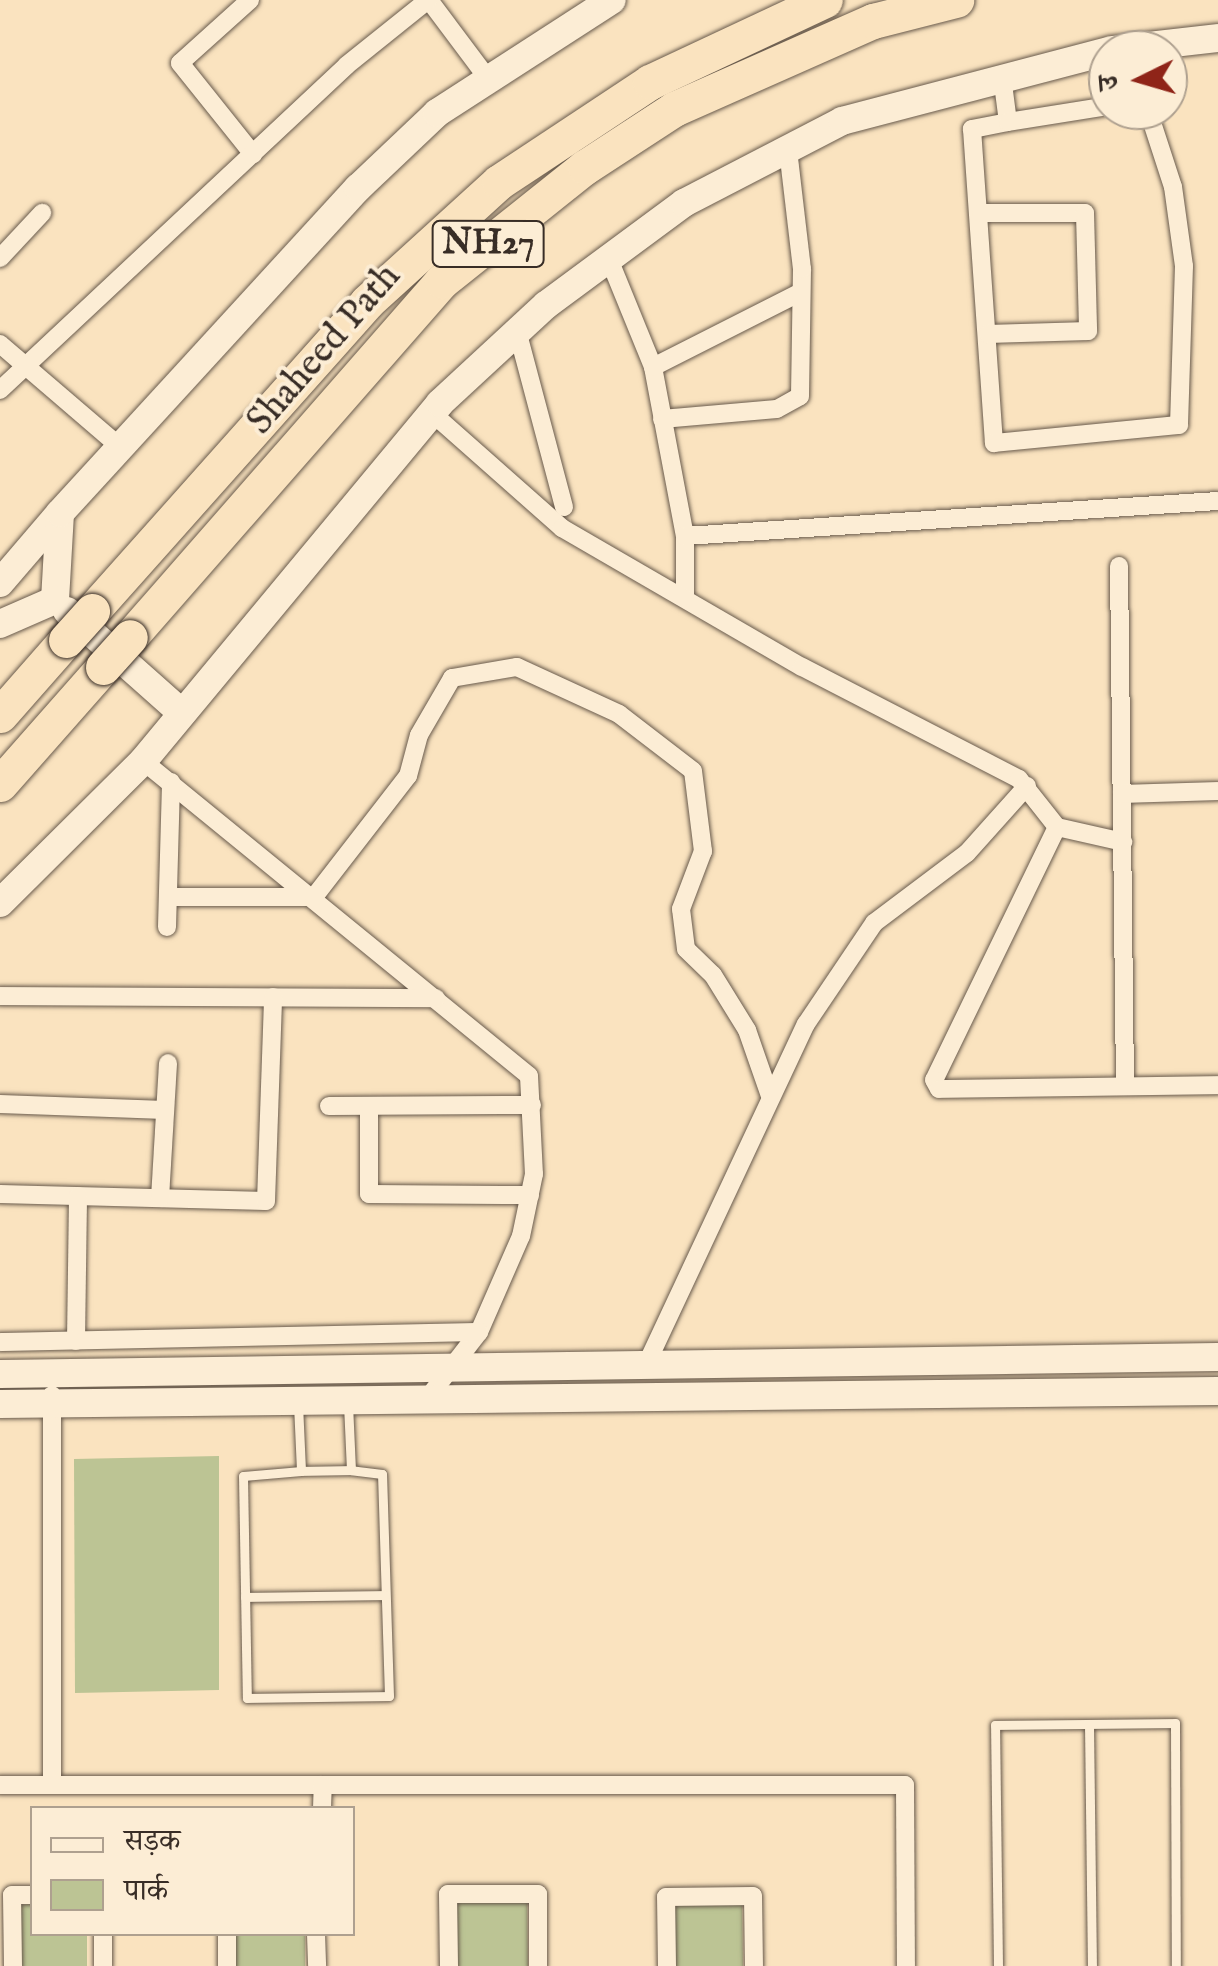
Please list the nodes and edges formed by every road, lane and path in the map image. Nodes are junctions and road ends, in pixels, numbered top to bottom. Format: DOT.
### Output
graph roads {
  1 [pos="250,0"];
  2 [pos="428,0"];
  3 [pos="612,0"];
  4 [pos="826,0"];
  5 [pos="956,0"];
  6 [pos="1218,38"];
  7 [pos="1188,42"];
  8 [pos="1088,57"];
  9 [pos="1002,76"];
  10 [pos="488,79"];
  11 [pos="1088,109"];
  12 [pos="1008,122"];
  13 [pos="1155,130"];
  14 [pos="788,150"];
  15 [pos="253,154"];
  16 [pos="42,213"];
  17 [pos="981,213"];
  18 [pos="0,258"];
  19 [pos="609,259"];
  20 [pos="797,294"];
  21 [pos="518,334"];
  22 [pos="988,334"];
  23 [pos="0,344"];
  24 [pos="22,364"];
  25 [pos="653,367"];
  26 [pos="0,390"];
  27 [pos="432,413"];
  28 [pos="662,419"];
  29 [pos="120,448"];
  30 [pos="1218,502"];
  31 [pos="564,507"];
  32 [pos="60,513"];
  33 [pos="685,536"];
  34 [pos="1119,566"];
  35 [pos="2,578"];
  36 [pos="685,596"];
  37 [pos="55,600"];
  38 [pos="3,626"];
  39 [pos="182,713"];
  40 [pos="0,715"];
  41 [pos="143,760"];
  42 [pos="171,782"];
  43 [pos="0,784"];
  44 [pos="1027,786"];
  45 [pos="1218,791"];
  46 [pos="1122,794"];
  47 [pos="1057,826"];
  48 [pos="1122,842"];
  49 [pos="168,897"];
  50 [pos="314,897"];
  51 [pos="0,903"];
  52 [pos="0,916"];
  53 [pos="167,927"];
  54 [pos="0,996"];
  55 [pos="273,997"];
  56 [pos="436,998"];
  57 [pos="168,1063"];
  58 [pos="1125,1086"];
  59 [pos="1218,1086"];
  60 [pos="770,1096"];
  61 [pos="0,1104"];
  62 [pos="532,1104"];
  63 [pos="329,1106"];
  64 [pos="369,1106"];
  65 [pos="165,1110"];
  66 [pos="0,1194"];
  67 [pos="530,1194"];
  68 [pos="78,1196"];
  69 [pos="160,1198"];
  70 [pos="479,1332"];
  71 [pos="76,1341"];
  72 [pos="0,1342"];
  73 [pos="1218,1356"];
  74 [pos="588,1364"];
  75 [pos="647,1364"];
  76 [pos="452,1366"];
  77 [pos="52,1373"];
  78 [pos="0,1374"];
  79 [pos="1218,1392"];
  80 [pos="588,1398"];
  81 [pos="426,1400"];
  82 [pos="298,1401"];
  83 [pos="348,1401"];
  84 [pos="52,1403"];
  85 [pos="0,1404"];
  86 [pos="350,1470"];
  87 [pos="300,1471"];
  88 [pos="385,1596"];
  89 [pos="246,1598"];
  90 [pos="1089,1724"];
  91 [pos="0,1785"];
  92 [pos="52,1785"];
  93 [pos="323,1785"];
  94 [pos="322,1806"];
  95 [pos="30,1895"];
  96 [pos="103,1936"];
  97 [pos="227,1936"];
  98 [pos="316,1936"];
  99 [pos="12,1966"];
  100 [pos="104,1966"];
  101 [pos="227,1966"];
  102 [pos="317,1966"];
  103 [pos="449,1966"];
  104 [pos="538,1966"];
  105 [pos="667,1966"];
  106 [pos="754,1966"];
  107 [pos="906,1966"];
  108 [pos="998,1966"];
  109 [pos="1092,1966"];
  110 [pos="1176,1966"];
  1 -- 15 [label="street"];
  2 -- 10 [label="street"];
  2 -- 15 [label="street"];
  3 -- 10 [label="street"];
  4 -- 40 [label="highway, Shaheed Path / NH27, bridge"];
  5 -- 43 [label="highway, Shaheed Path / NH27, bridge"];
  6 -- 7 [label="street"];
  8 -- 9 [label="street"];
  9 -- 12 [label="street"];
  9 -- 14 [label="street"];
  10 -- 29 [label="street"];
  11 -- 12 [label="street"];
  12 -- 17 [label="street"];
  13 -- 22 [label="street"];
  14 -- 19 [label="street"];
  14 -- 20 [label="street"];
  15 -- 24 [label="street"];
  16 -- 18 [label="street"];
  17 -- 22 [label="street"];
  17 -- 22 [label="street"];
  19 -- 21 [label="street"];
  19 -- 25 [label="street"];
  20 -- 25 [label="street"];
  20 -- 28 [label="street"];
  21 -- 27 [label="street"];
  21 -- 31 [label="street"];
  23 -- 24 [label="street"];
  24 -- 26 [label="street"];
  24 -- 29 [label="street"];
  25 -- 28 [label="street"];
  27 -- 36 [label="street"];
  27 -- 39 [label="street"];
  28 -- 33 [label="street"];
  29 -- 32 [label="street"];
  30 -- 33 [label="street"];
  32 -- 35 [label="street"];
  32 -- 37 [label="street"];
  33 -- 36 [label="street"];
  34 -- 46 [label="street"];
  36 -- 44 [label="street"];
  37 -- 38 [label="street"];
  37 -- 39 [label="street"];
  39 -- 41 [label="street"];
  41 -- 42 [label="street"];
  41 -- 51 [label="street"];
  42 -- 49 [label="street"];
  42 -- 50 [label="street"];
  44 -- 47 [label="street"];
  44 -- 60 [label="street"];
  45 -- 46 [label="street"];
  46 -- 48 [label="street"];
  47 -- 48 [label="street"];
  47 -- 58 [label="street"];
  48 -- 58 [label="street"];
  49 -- 50 [label="street"];
  49 -- 53 [label="street"];
  50 -- 56 [label="street"];
  50 -- 60 [label="street"];
  51 -- 52 [label="street"];
  54 -- 55 [label="street"];
  55 -- 56 [label="street"];
  55 -- 69 [label="street"];
  56 -- 62 [label="street"];
  57 -- 65 [label="street"];
  58 -- 59 [label="street"];
  60 -- 75 [label="street"];
  61 -- 65 [label="street"];
  62 -- 64 [label="street"];
  62 -- 67 [label="street"];
  63 -- 64 [label="street"];
  64 -- 67 [label="street"];
  65 -- 69 [label="street"];
  66 -- 68 [label="street"];
  67 -- 70 [label="street"];
  68 -- 69 [label="street"];
  68 -- 71 [label="street"];
  70 -- 71 [label="street"];
  70 -- 76 [label="street"];
  71 -- 72 [label="street"];
  73 -- 75 [label="street"];
  74 -- 75 [label="street"];
  74 -- 76 [label="street"];
  74 -- 80 [label="street"];
  76 -- 77 [label="street"];
  76 -- 81 [label="street"];
  77 -- 78 [label="street"];
  77 -- 84 [label="street"];
  79 -- 80 [label="street"];
  80 -- 81 [label="street"];
  81 -- 83 [label="street"];
  82 -- 83 [label="street"];
  82 -- 84 [label="street"];
  82 -- 87 [label="lane"];
  83 -- 86 [label="lane"];
  84 -- 85 [label="street"];
  84 -- 92 [label="street"];
  86 -- 87 [label="lane"];
  86 -- 88 [label="lane"];
  87 -- 89 [label="lane"];
  88 -- 89 [label="lane"];
  88 -- 89 [label="lane"];
  90 -- 108 [label="lane"];
  90 -- 109 [label="lane"];
  90 -- 110 [label="lane"];
  91 -- 92 [label="street"];
  92 -- 93 [label="street"];
  93 -- 94 [label="street"];
  93 -- 107 [label="street"];
  95 -- 99 [label="street"];
  96 -- 100 [label="street"];
  97 -- 101 [label="street"];
  98 -- 102 [label="street"];
  103 -- 104 [label="street"];
  105 -- 106 [label="street"];
}
